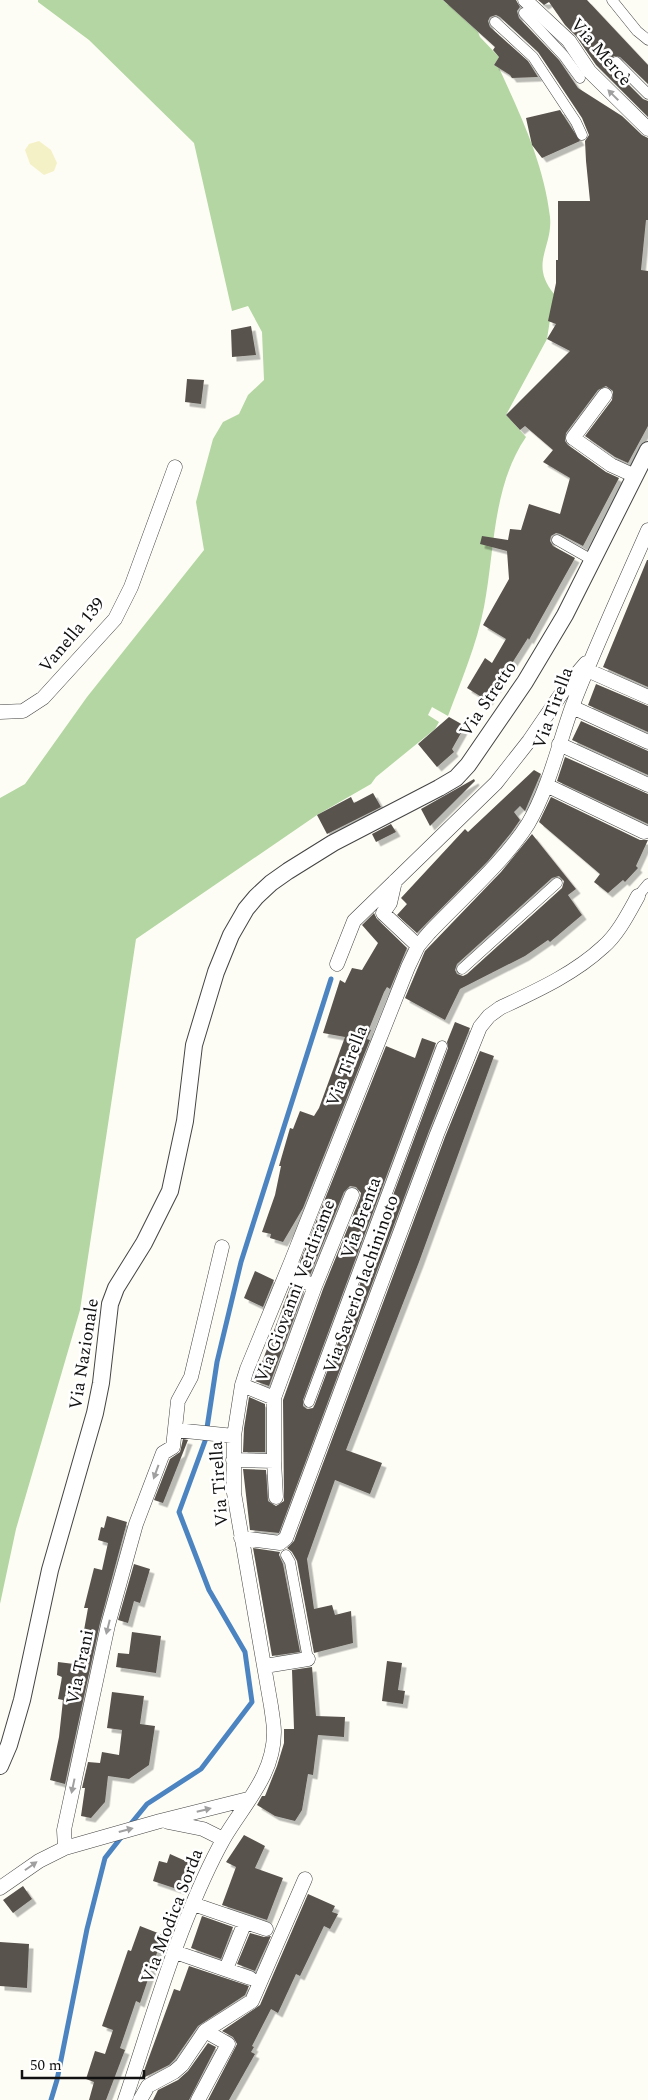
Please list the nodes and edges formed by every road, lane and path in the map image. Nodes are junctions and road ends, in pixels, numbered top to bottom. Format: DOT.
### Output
graph roads {
  1 [pos="612,0"];
  2 [pos="525,6"];
  3 [pos="495,22"];
  4 [pos="648,40"];
  5 [pos="616,62"];
  6 [pos="580,78"];
  7 [pos="648,94"];
  8 [pos="648,129"];
  9 [pos="582,135"];
  10 [pos="605,395"];
  11 [pos="648,450"];
  12 [pos="175,467"];
  13 [pos="635,476"];
  14 [pos="648,530"];
  15 [pos="557,540"];
  16 [pos="594,561"];
  17 [pos="593,655"];
  18 [pos="587,670"];
  19 [pos="648,697"];
  20 [pos="572,707"];
  21 [pos="0,712"];
  22 [pos="648,742"];
  23 [pos="559,744"];
  24 [pos="546,785"];
  25 [pos="648,785"];
  26 [pos="644,832"];
  27 [pos="395,881"];
  28 [pos="271,883"];
  29 [pos="557,883"];
  30 [pos="648,884"];
  31 [pos="638,896"];
  32 [pos="418,946"];
  33 [pos="338,964"];
  34 [pos="462,969"];
  35 [pos="442,1046"];
  36 [pos="352,1195"];
  37 [pos="222,1247"];
  38 [pos="286,1274"];
  39 [pos="315,1286"];
  40 [pos="242,1385"];
  41 [pos="274,1398"];
  42 [pos="309,1402"];
  43 [pos="176,1430"];
  44 [pos="234,1436"];
  45 [pos="233,1460"];
  46 [pos="274,1461"];
  47 [pos="276,1497"];
  48 [pos="241,1538"];
  49 [pos="286,1555"];
  50 [pos="308,1659"];
  51 [pos="265,1666"];
  52 [pos="0,1766"];
  53 [pos="248,1799"];
  54 [pos="160,1821"];
  55 [pos="223,1839"];
  56 [pos="65,1848"];
  57 [pos="305,1879"];
  58 [pos="0,1888"];
  59 [pos="193,1904"];
  60 [pos="245,1922"];
  61 [pos="266,1929"];
  62 [pos="175,1952"];
  63 [pos="226,1969"];
  64 [pos="250,1978"];
  65 [pos="205,2031"];
  66 [pos="125,2100"];
  67 [pos="140,2100"];
  68 [pos="198,2100"];
  1 -- 4 [label="street"];
  2 -- 6 [label="street"];
  8 -- 2 [label="street, Via Mercè, one-way"];
  3 -- 9 [label="street"];
  5 -- 7 [label="street"];
  10 -- 13 [label="street"];
  11 -- 13 [label="street, Via Stretto"];
  12 -- 21 [label="street, Vanella 139"];
  13 -- 16 [label="street, Via Stretto"];
  14 -- 17 [label="street, Via Tirella"];
  15 -- 16 [label="street"];
  16 -- 28 [label="street, Via Stretto"];
  17 -- 18 [label="street, Via Tirella"];
  17 -- 27 [label="street"];
  18 -- 19 [label="street"];
  18 -- 20 [label="street, Via Tirella"];
  20 -- 22 [label="street"];
  20 -- 23 [label="street, Via Tirella"];
  23 -- 24 [label="street, Via Tirella"];
  23 -- 25 [label="street"];
  24 -- 26 [label="street"];
  24 -- 32 [label="street, Via Tirella"];
  27 -- 32 [label="street"];
  27 -- 33 [label="street"];
  28 -- 52 [label="street, Via Nazionale"];
  29 -- 34 [label="street"];
  30 -- 31 [label="street"];
  31 -- 48 [label="street, Via Saverio Iachininoto"];
  32 -- 38 [label="street, Via Tirella"];
  35 -- 42 [label="street, Via Brenta"];
  36 -- 39 [label="street, Via Giovanni Verdirame"];
  37 -- 43 [label="street"];
  38 -- 39 [label="street"];
  38 -- 40 [label="street, Via Tirella"];
  39 -- 41 [label="street, Via Giovanni Verdirame"];
  40 -- 41 [label="street"];
  40 -- 44 [label="street, Via Tirella"];
  41 -- 46 [label="street, Via Giovanni Verdirame"];
  43 -- 44 [label="street"];
  43 -- 56 [label="street, Via Trani, one-way"];
  44 -- 45 [label="street, Via Tirella"];
  45 -- 46 [label="street"];
  45 -- 48 [label="street, Via Tirella"];
  46 -- 47 [label="street, Via Giovanni Verdirame"];
  48 -- 51 [label="street, Via Tirella"];
  49 -- 50 [label="street"];
  50 -- 51 [label="street"];
  51 -- 53 [label="street, Via Modica Sorda"];
  54 -- 53 [label="street, one-way"];
  53 -- 55 [label="street, Via Modica Sorda"];
  54 -- 55 [label="street"];
  56 -- 54 [label="street, one-way"];
  55 -- 59 [label="street, Via Modica Sorda"];
  58 -- 56 [label="street, one-way"];
  57 -- 65 [label="street"];
  59 -- 60 [label="street"];
  59 -- 62 [label="street, Via Modica Sorda"];
  60 -- 61 [label="street"];
  60 -- 63 [label="street"];
  62 -- 63 [label="street"];
  62 -- 66 [label="street, Via Modica Sorda"];
  63 -- 64 [label="street"];
  65 -- 67 [label="street"];
  65 -- 68 [label="street"];
}
